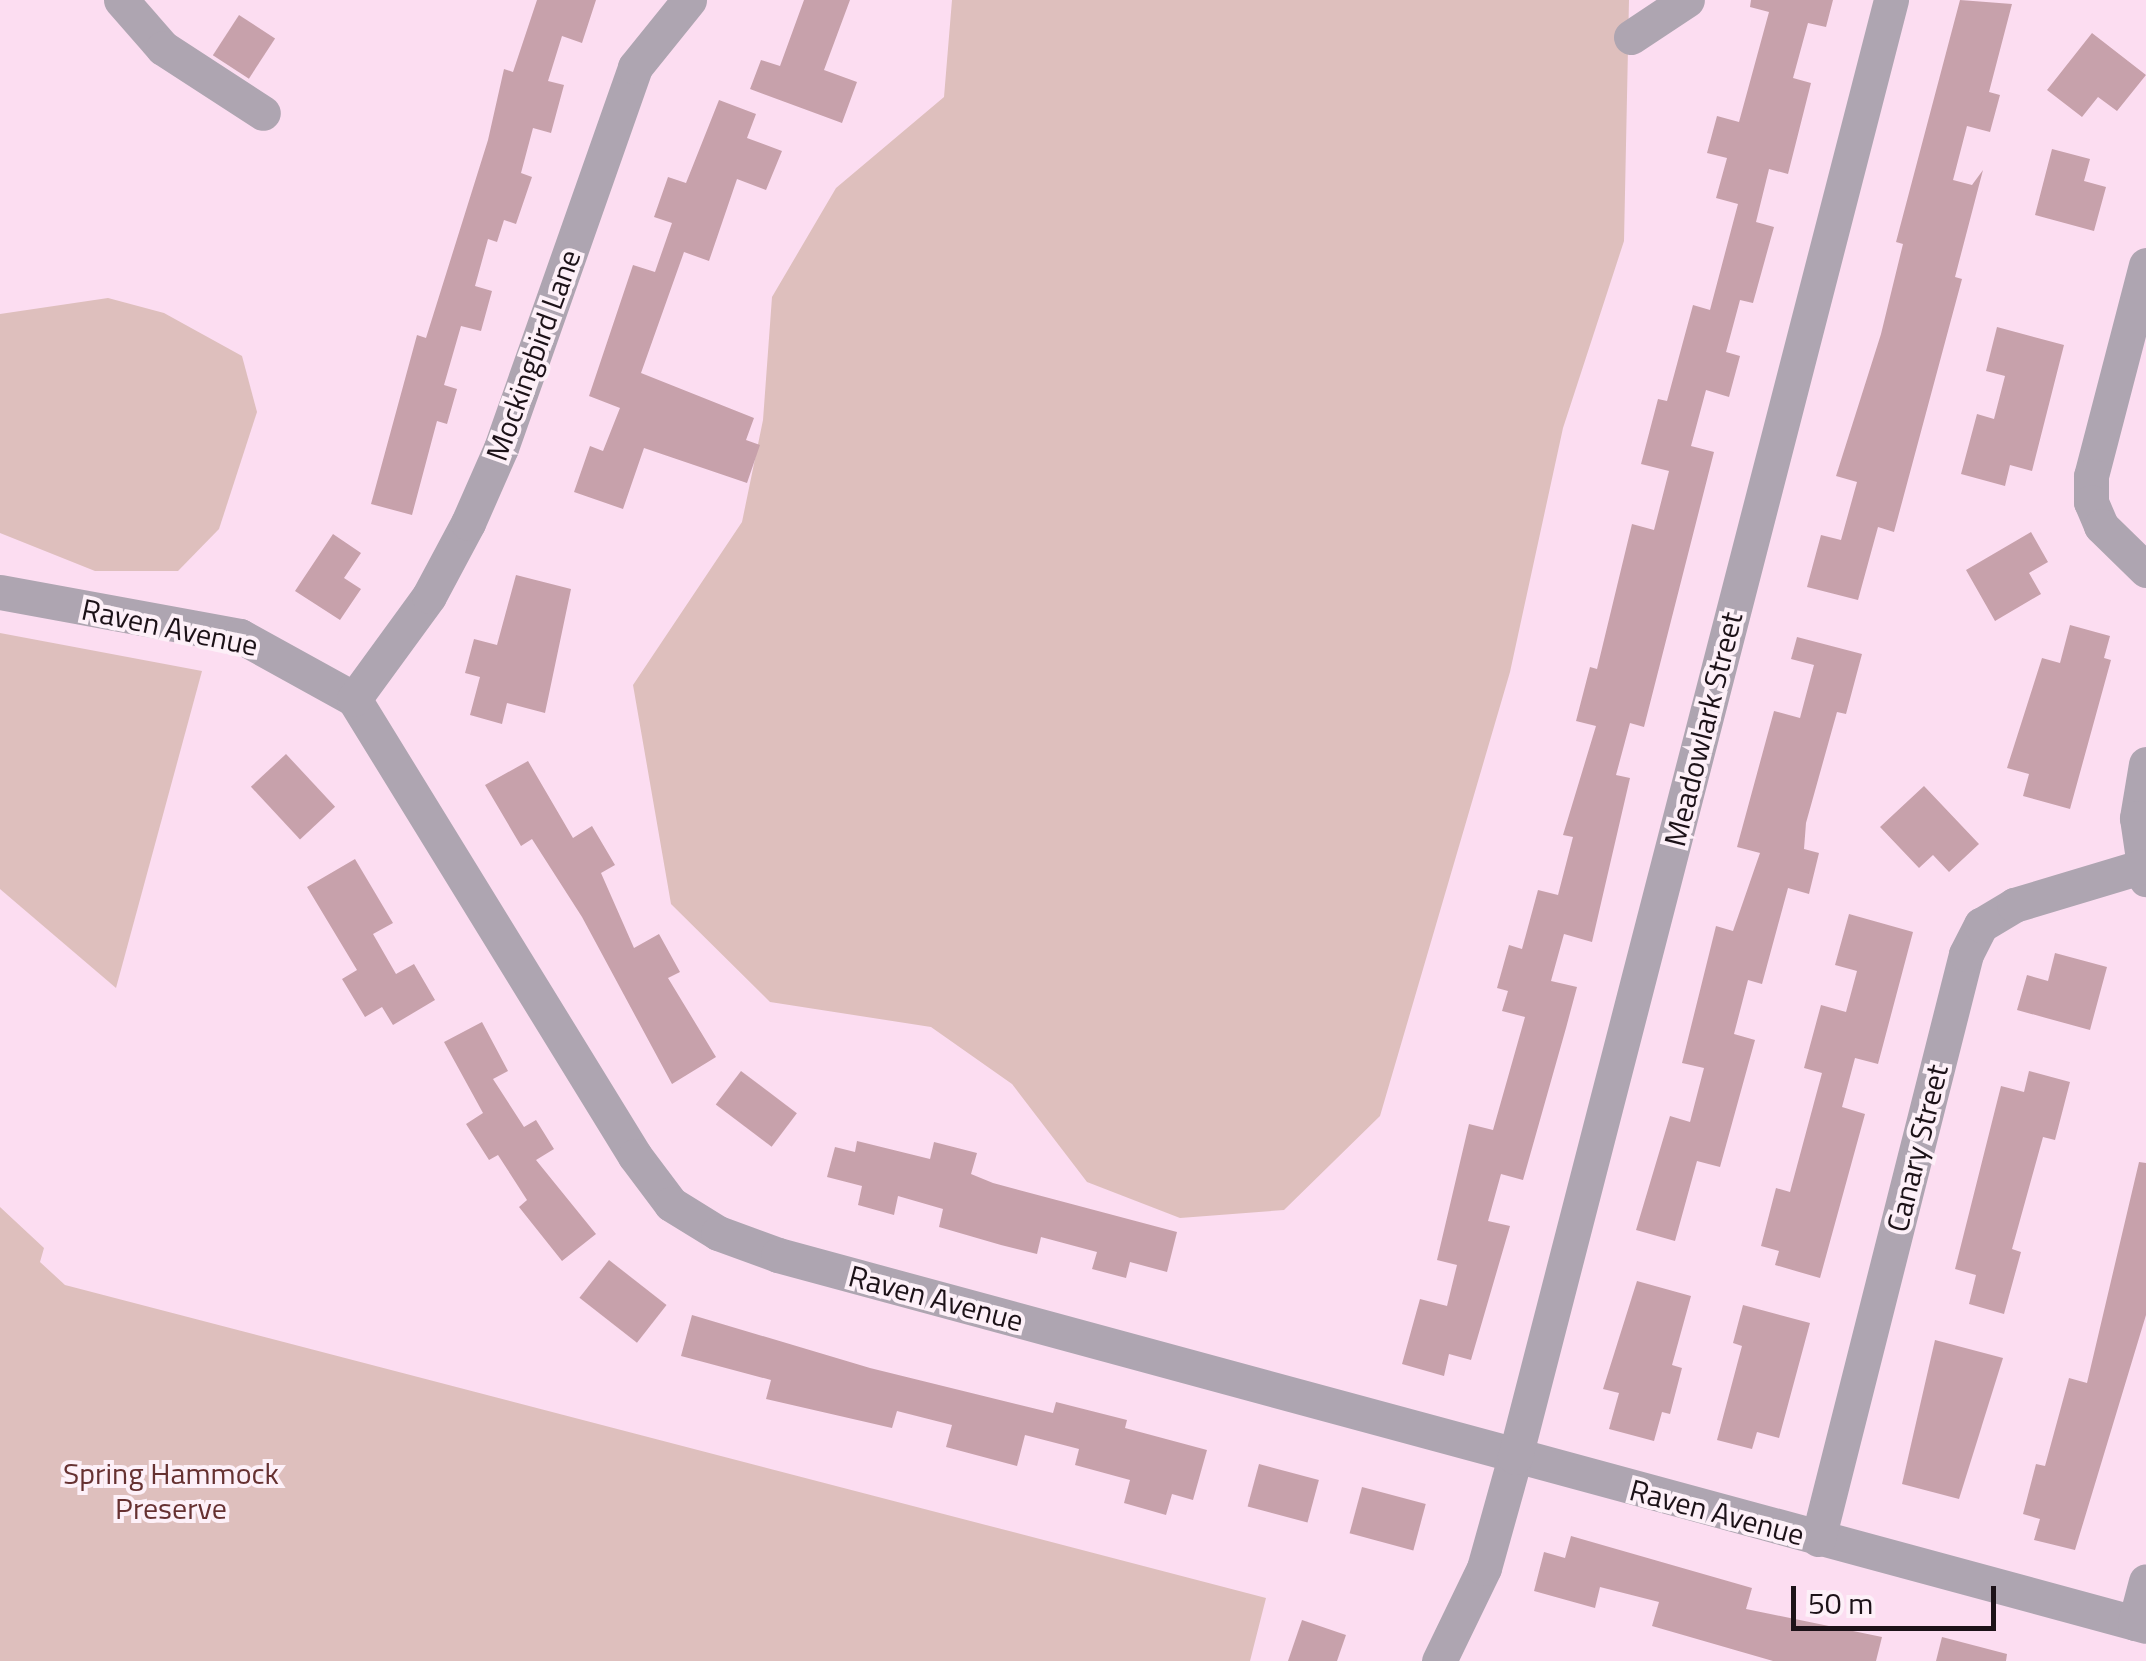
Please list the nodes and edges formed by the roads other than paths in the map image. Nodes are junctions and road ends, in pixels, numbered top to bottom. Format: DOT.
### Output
graph roads {
  1 [pos="120,0"];
  2 [pos="689,0"];
  3 [pos="1686,0"];
  4 [pos="1892,0"];
  5 [pos="1630,37"];
  6 [pos="262,113"];
  7 [pos="2146,265"];
  8 [pos="2146,570"];
  9 [pos="0,592"];
  10 [pos="354,699"];
  11 [pos="2146,764"];
  12 [pos="2144,873"];
  13 [pos="1516,1457"];
  14 [pos="1818,1539"];
  15 [pos="2146,1580"];
  16 [pos="2140,1624"];
  17 [pos="1439,1661"];
  1 -- 6 [label="street"];
  2 -- 10 [label="street, Mockingbird Lane"];
  3 -- 5 [label="street"];
  4 -- 13 [label="street, Meadowlark Street"];
  7 -- 8 [label="street"];
  9 -- 10 [label="street, Raven Avenue"];
  10 -- 13 [label="street, Raven Avenue"];
  11 -- 12 [label="street"];
  12 -- 14 [label="street, Canary Street"];
  13 -- 14 [label="street, Raven Avenue"];
  13 -- 17 [label="street, Meadowlark Street"];
  14 -- 16 [label="street, Raven Avenue"];
  15 -- 16 [label="street"];
}
